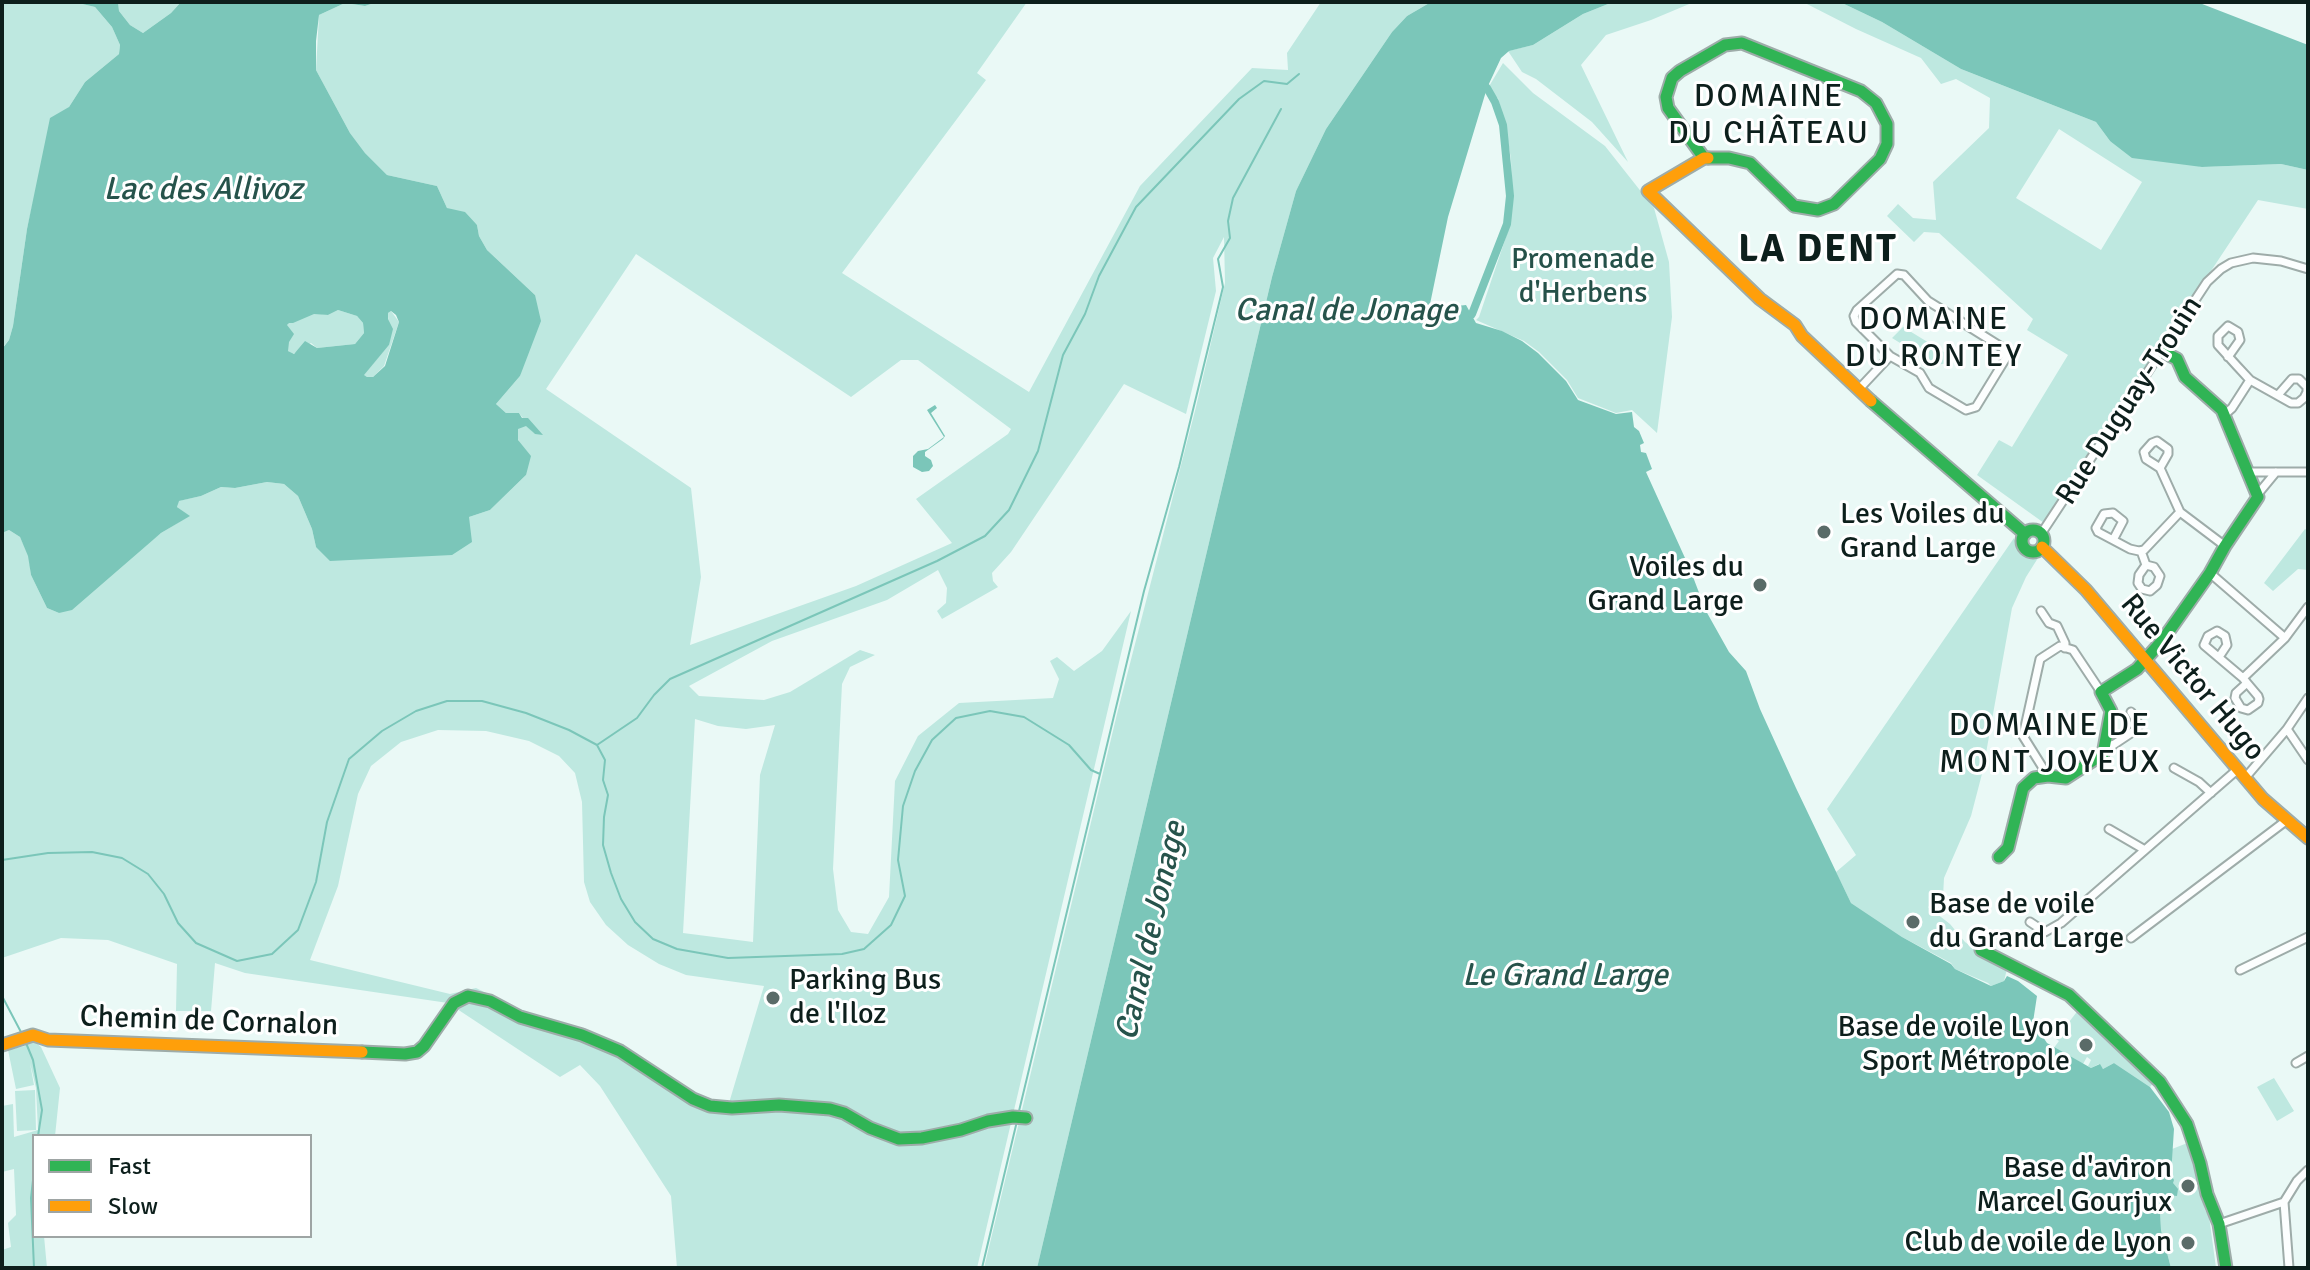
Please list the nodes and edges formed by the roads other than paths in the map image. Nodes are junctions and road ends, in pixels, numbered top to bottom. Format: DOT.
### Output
graph roads {
  1 [pos="1704,158"];
  2 [pos="2308,269"];
  3 [pos="2163,352"];
  4 [pos="1890,356"];
  5 [pos="2228,357"];
  6 [pos="2250,380"];
  7 [pos="1859,389"];
  8 [pos="2278,395"];
  9 [pos="2224,415"];
  10 [pos="2160,468"];
  11 [pos="2248,472"];
  12 [pos="2276,472"];
  13 [pos="2307,475"];
  14 [pos="2257,495"];
  15 [pos="2180,512"];
  16 [pos="2025,534"];
  17 [pos="2041,534"];
  18 [pos="2113,540"];
  19 [pos="2225,546"];
  20 [pos="2042,547"];
  21 [pos="2141,551"];
  22 [pos="2146,565"];
  23 [pos="2210,573"];
  24 [pos="2308,607"];
  25 [pos="2041,611"];
  26 [pos="2298,620"];
  27 [pos="2308,627"];
  28 [pos="2285,638"];
  29 [pos="2065,648"];
  30 [pos="2219,657"];
  31 [pos="2146,660"];
  32 [pos="2101,692"];
  33 [pos="2308,698"];
  34 [pos="2131,712"];
  35 [pos="2287,729"];
  36 [pos="2105,744"];
  37 [pos="2308,760"];
  38 [pos="2174,768"];
  39 [pos="2242,774"];
  40 [pos="2048,776"];
  41 [pos="2211,793"];
  42 [pos="2287,820"];
  43 [pos="2109,829"];
  44 [pos="2308,838"];
  45 [pos="2145,850"];
  46 [pos="1999,857"];
  47 [pos="2030,922"];
  48 [pos="2308,937"];
  49 [pos="2131,938"];
  50 [pos="1981,950"];
  51 [pos="2240,970"];
  52 [pos="2,1045"];
  53 [pos="2308,1056"];
  54 [pos="2296,1063"];
  55 [pos="1026,1118"];
  56 [pos="2308,1170"];
  57 [pos="2284,1202"];
  58 [pos="2219,1224"];
  59 [pos="2226,1268"];
  60 [pos="2289,1268"];
  1 -- 1 [label="street"];
  1 -- 7 [label="street"];
  2 -- 3 [label="street, Rue Duguay-Trouin"];
  3 -- 9 [label="street"];
  3 -- 17 [label="street, Rue Duguay-Trouin"];
  4 -- 4 [label="street"];
  4 -- 7 [label="street"];
  5 -- 6 [label="street"];
  6 -- 8 [label="street"];
  6 -- 9 [label="street"];
  7 -- 16 [label="street"];
  9 -- 11 [label="street"];
  10 -- 15 [label="street"];
  11 -- 12 [label="street"];
  11 -- 14 [label="street"];
  12 -- 13 [label="street"];
  12 -- 14 [label="street"];
  14 -- 19 [label="street"];
  15 -- 19 [label="street"];
  15 -- 21 [label="street"];
  16 -- 17 [label="street"];
  16 -- 20 [label="street"];
  17 -- 20 [label="street"];
  18 -- 21 [label="street"];
  19 -- 23 [label="street"];
  20 -- 31 [label="street, Rue Victor Hugo"];
  21 -- 22 [label="street"];
  23 -- 28 [label="street"];
  23 -- 31 [label="street"];
  24 -- 26 [label="street"];
  25 -- 29 [label="street"];
  26 -- 27 [label="street"];
  26 -- 28 [label="street"];
  28 -- 30 [label="street"];
  29 -- 32 [label="street"];
  29 -- 40 [label="street"];
  31 -- 32 [label="street"];
  31 -- 39 [label="street, Rue Victor Hugo"];
  32 -- 36 [label="street"];
  33 -- 35 [label="street"];
  34 -- 36 [label="street"];
  35 -- 37 [label="street"];
  35 -- 39 [label="street"];
  36 -- 40 [label="street"];
  38 -- 41 [label="street"];
  39 -- 41 [label="street"];
  39 -- 42 [label="street, Rue Victor Hugo"];
  40 -- 46 [label="street"];
  41 -- 45 [label="street"];
  42 -- 44 [label="street, Rue Victor Hugo"];
  42 -- 49 [label="street"];
  43 -- 45 [label="street"];
  45 -- 47 [label="street"];
  48 -- 51 [label="street"];
  50 -- 58 [label="street"];
  52 -- 55 [label="street, Chemin de Cornalon"];
  53 -- 54 [label="street"];
  56 -- 57 [label="street"];
  57 -- 58 [label="street"];
  57 -- 60 [label="street"];
  58 -- 59 [label="street"];
}
